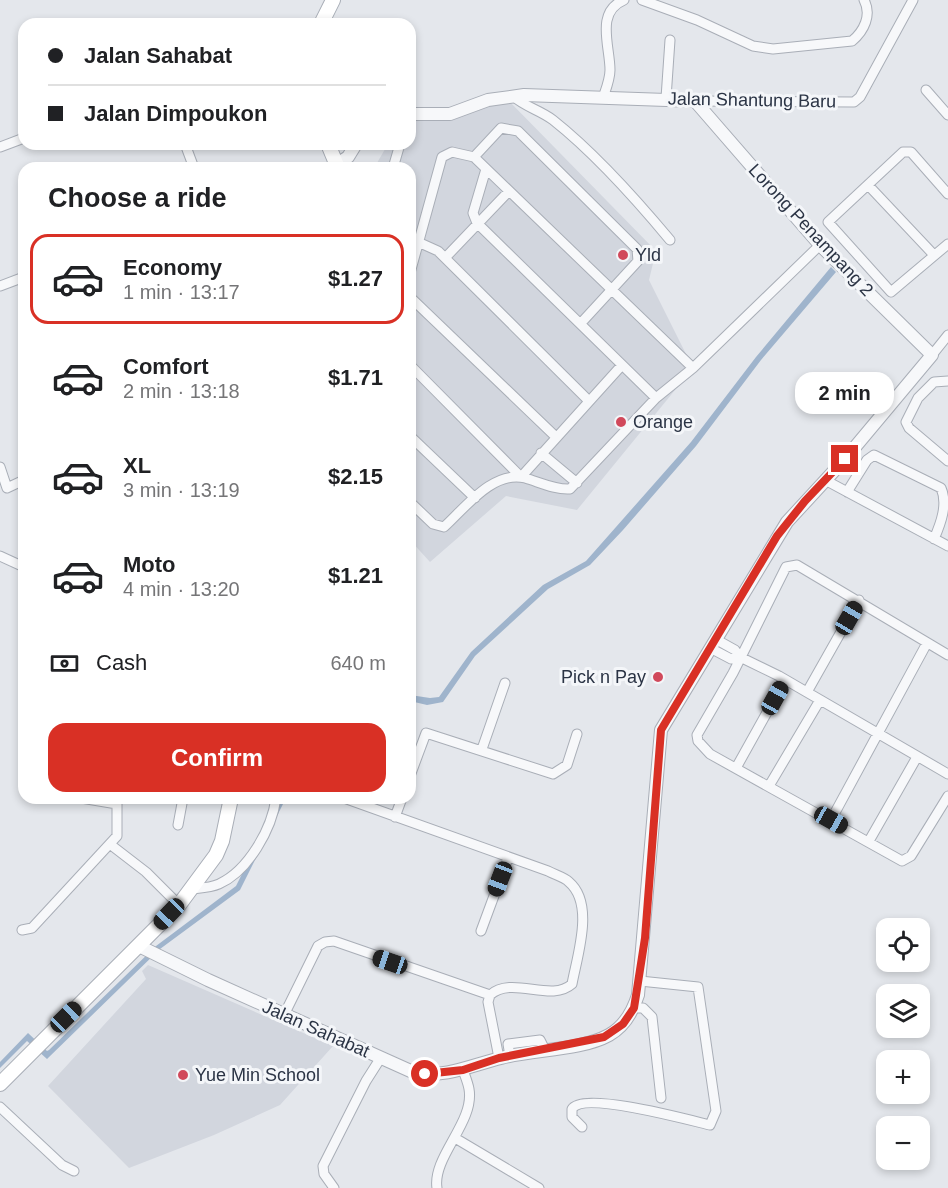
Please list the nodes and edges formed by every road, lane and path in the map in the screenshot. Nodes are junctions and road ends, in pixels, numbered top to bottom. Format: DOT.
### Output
graph roads {
  1 [pos="333,0"];
  2 [pos="624,0"];
  3 [pos="642,0"];
  4 [pos="864,0"];
  5 [pos="914,0"];
  6 [pos="324,18"];
  7 [pos="670,40"];
  8 [pos="926,90"];
  9 [pos="513,96"];
  10 [pos="603,98"];
  11 [pos="666,98"];
  12 [pos="695,101"];
  13 [pos="947,112"];
  14 [pos="416,114"];
  15 [pos="18,140"];
  16 [pos="0,147"];
  17 [pos="352,150"];
  18 [pos="474,157"];
  19 [pos="342,162"];
  20 [pos="486,169"];
  21 [pos="868,185"];
  22 [pos="509,191"];
  23 [pos="948,194"];
  24 [pos="477,224"];
  25 [pos="670,240"];
  26 [pos="418,242"];
  27 [pos="948,244"];
  28 [pos="820,245"];
  29 [pos="416,250"];
  30 [pos="934,255"];
  31 [pos="445,258"];
  32 [pos="18,280"];
  33 [pos="0,286"];
  34 [pos="612,290"];
  35 [pos="416,303"];
  36 [pos="581,323"];
  37 [pos="948,335"];
  38 [pos="932,356"];
  39 [pos="622,365"];
  40 [pos="693,368"];
  41 [pos="416,371"];
  42 [pos="948,381"];
  43 [pos="656,398"];
  44 [pos="589,401"];
  45 [pos="556,437"];
  46 [pos="416,442"];
  47 [pos="541,453"];
  48 [pos="948,461"];
  49 [pos="0,467"];
  50 [pos="521,477"];
  51 [pos="825,480"];
  52 [pos="18,483"];
  53 [pos="577,483"];
  54 [pos="847,492"];
  55 [pos="475,498"];
  56 [pos="416,508"];
  57 [pos="934,539"];
  58 [pos="948,546"];
  59 [pos="0,556"];
  60 [pos="18,564"];
  61 [pos="859,600"];
  62 [pos="927,643"];
  63 [pos="714,644"];
  64 [pos="948,655"];
  65 [pos="740,657"];
  66 [pos="785,680"];
  67 [pos="505,683"];
  68 [pos="807,692"];
  69 [pos="820,700"];
  70 [pos="878,732"];
  71 [pos="577,734"];
  72 [pos="482,749"];
  73 [pos="416,757"];
  74 [pos="917,757"];
  75 [pos="736,768"];
  76 [pos="948,773"];
  77 [pos="769,786"];
  78 [pos="948,796"];
  79 [pos="117,804"];
  80 [pos="182,804"];
  81 [pos="230,804"];
  82 [pos="274,804"];
  83 [pos="360,804"];
  84 [pos="400,804"];
  85 [pos="395,817"];
  86 [pos="831,820"];
  87 [pos="178,825"];
  88 [pos="869,841"];
  89 [pos="111,845"];
  90 [pos="508,858"];
  91 [pos="191,889"];
  92 [pos="179,905"];
  93 [pos="22,930"];
  94 [pos="481,931"];
  95 [pos="139,946"];
  96 [pos="640,981"];
  97 [pos="490,995"];
  98 [pos="634,1008"];
  99 [pos="284,1015"];
  100 [pos="505,1057"];
  101 [pos="380,1059"];
  102 [pos="463,1070"];
  103 [pos="0,1084"];
  104 [pos="661,1098"];
  105 [pos="0,1107"];
  106 [pos="582,1127"];
  107 [pos="455,1138"];
  108 [pos="74,1171"];
  109 [pos="334,1188"];
  110 [pos="437,1188"];
  111 [pos="539,1188"];
  1 -- 6 [label="main road"];
  2 -- 10 [label="street"];
  3 -- 4 [label="street"];
  5 -- 12 [label="street, Jalan Shantung Baru"];
  7 -- 11 [label="street"];
  8 -- 13 [label="street"];
  9 -- 10 [label="street, Jalan Shantung Baru"];
  9 -- 14 [label="street, Jalan Shantung Baru"];
  9 -- 25 [label="street"];
  10 -- 11 [label="street, Jalan Shantung Baru"];
  11 -- 12 [label="street, Jalan Shantung Baru"];
  12 -- 28 [label="street, Lorong Penampang 2"];
  15 -- 16 [label="street"];
  17 -- 19 [label="street"];
  18 -- 20 [label="street"];
  18 -- 26 [label="street"];
  18 -- 34 [label="street"];
  20 -- 22 [label="street"];
  20 -- 24 [label="street"];
  21 -- 23 [label="street"];
  21 -- 30 [label="street"];
  21 -- 30 [label="street"];
  22 -- 24 [label="street"];
  22 -- 34 [label="street"];
  24 -- 31 [label="street"];
  24 -- 36 [label="street"];
  26 -- 29 [label="street"];
  26 -- 31 [label="street"];
  27 -- 30 [label="street"];
  28 -- 38 [label="street, Lorong Penampang 2"];
  28 -- 40 [label="street"];
  31 -- 44 [label="street"];
  32 -- 33 [label="street"];
  34 -- 36 [label="street"];
  34 -- 40 [label="street"];
  35 -- 45 [label="street"];
  36 -- 39 [label="street"];
  37 -- 38 [label="street"];
  38 -- 51 [label="street"];
  39 -- 43 [label="street"];
  39 -- 44 [label="street"];
  40 -- 43 [label="street"];
  41 -- 50 [label="street"];
  42 -- 48 [label="street"];
  43 -- 53 [label="street"];
  44 -- 45 [label="street"];
  45 -- 47 [label="street"];
  46 -- 55 [label="street"];
  47 -- 50 [label="street"];
  47 -- 53 [label="street"];
  49 -- 52 [label="street"];
  50 -- 53 [label="street"];
  50 -- 55 [label="street"];
  51 -- 54 [label="street"];
  51 -- 63 [label="street"];
  54 -- 57 [label="street"];
  54 -- 57 [label="street"];
  55 -- 56 [label="street"];
  57 -- 58 [label="street"];
  59 -- 60 [label="street"];
  61 -- 62 [label="street"];
  61 -- 65 [label="street"];
  61 -- 68 [label="street"];
  62 -- 64 [label="street"];
  62 -- 70 [label="street"];
  63 -- 65 [label="street"];
  63 -- 96 [label="street"];
  65 -- 66 [label="street"];
  65 -- 75 [label="street"];
  66 -- 68 [label="street"];
  66 -- 75 [label="street"];
  67 -- 72 [label="street"];
  68 -- 69 [label="street"];
  69 -- 70 [label="street"];
  69 -- 77 [label="street"];
  70 -- 74 [label="street"];
  70 -- 86 [label="street"];
  71 -- 72 [label="street"];
  72 -- 73 [label="street"];
  74 -- 76 [label="street"];
  74 -- 88 [label="street"];
  75 -- 77 [label="street"];
  77 -- 86 [label="street"];
  78 -- 88 [label="street"];
  79 -- 89 [label="street"];
  80 -- 87 [label="street"];
  81 -- 91 [label="main road"];
  82 -- 91 [label="street"];
  83 -- 85 [label="street"];
  84 -- 85 [label="street"];
  85 -- 90 [label="street"];
  86 -- 88 [label="street"];
  89 -- 92 [label="street"];
  89 -- 93 [label="street"];
  90 -- 94 [label="street"];
  90 -- 97 [label="street"];
  91 -- 92 [label="main road"];
  92 -- 95 [label="main road"];
  95 -- 99 [label="street, Jalan Sahabat"];
  95 -- 103 [label="main road"];
  96 -- 98 [label="street"];
  96 -- 106 [label="street"];
  97 -- 99 [label="street"];
  97 -- 100 [label="street"];
  98 -- 100 [label="street, Jalan Sahabat"];
  98 -- 104 [label="street"];
  99 -- 101 [label="street, Jalan Sahabat"];
  100 -- 102 [label="street, Jalan Sahabat"];
  101 -- 102 [label="street, Jalan Sahabat"];
  101 -- 109 [label="street"];
  102 -- 107 [label="street"];
  105 -- 108 [label="street"];
  107 -- 110 [label="street"];
  107 -- 111 [label="street"];
}
